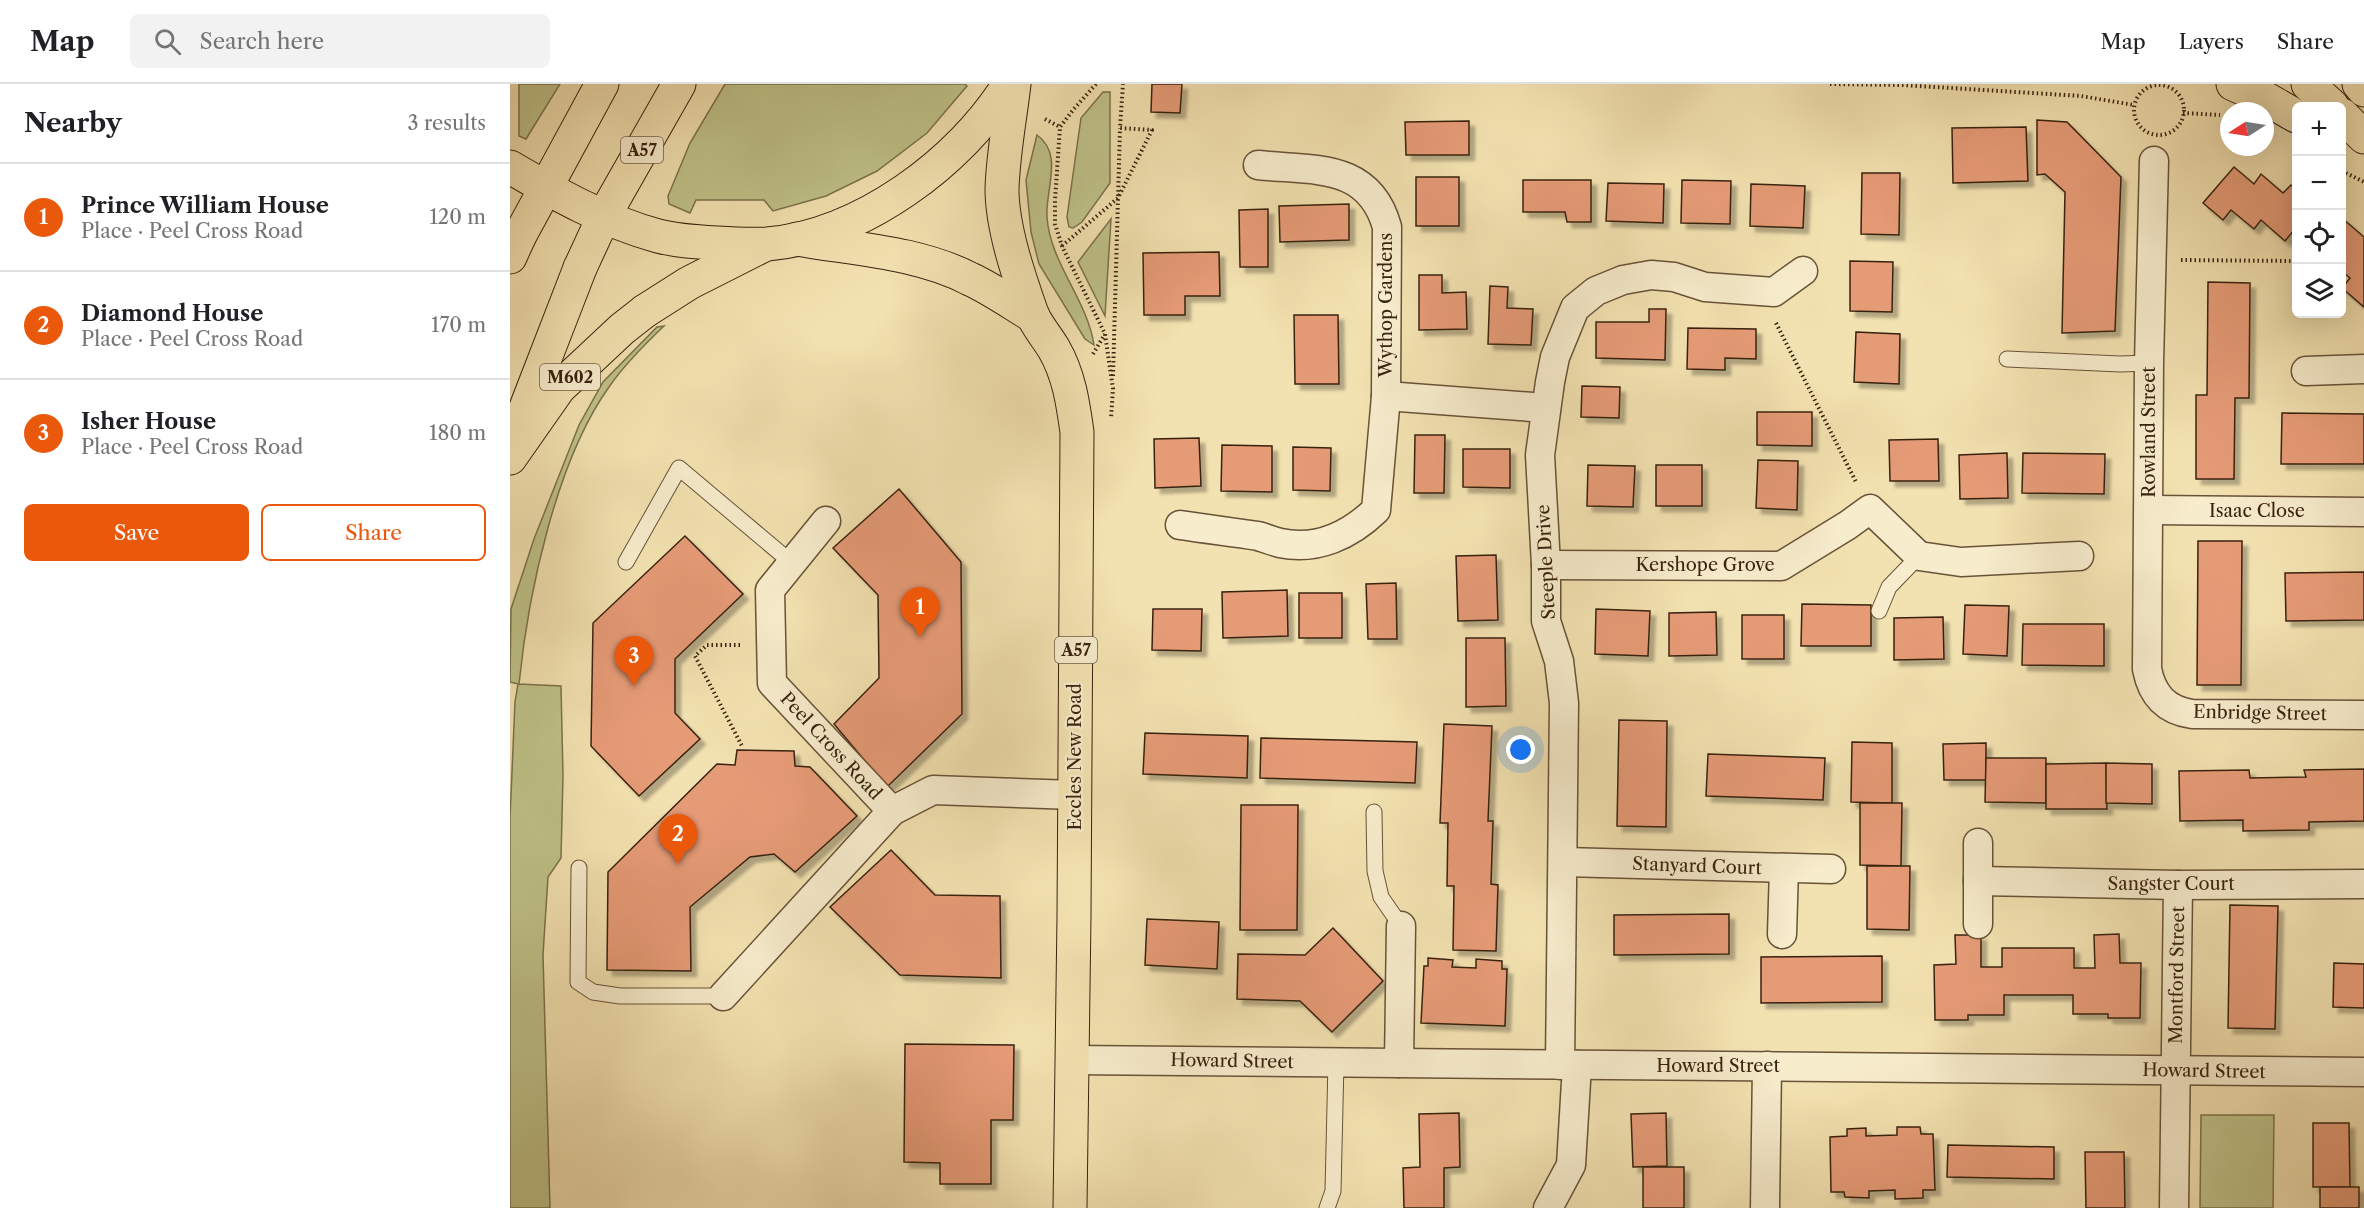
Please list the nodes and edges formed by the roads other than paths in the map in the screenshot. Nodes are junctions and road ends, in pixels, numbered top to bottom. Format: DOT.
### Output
graph roads {
  1 [pos="602,84"];
  2 [pos="679,84"];
  3 [pos="1009,84"];
  4 [pos="1014,84"];
  5 [pos="2233,84"];
  6 [pos="2307,84"];
  7 [pos="2327,102"];
  8 [pos="2292,114"];
  9 [pos="2346,119"];
  10 [pos="2364,137"];
  11 [pos="2346,147"];
  12 [pos="2364,158"];
  13 [pos="2154,161"];
  14 [pos="1258,165"];
  15 [pos="510,167"];
  16 [pos="545,188"];
  17 [pos="604,216"];
  18 [pos="781,242"];
  19 [pos="515,247"];
  20 [pos="1803,271"];
  21 [pos="1033,316"];
  22 [pos="2007,359"];
  23 [pos="2149,363"];
  24 [pos="2364,369"];
  25 [pos="2306,371"];
  26 [pos="1386,396"];
  27 [pos="1546,408"];
  28 [pos="510,450"];
  29 [pos="510,458"];
  30 [pos="2149,510"];
  31 [pos="2364,512"];
  32 [pos="826,521"];
  33 [pos="1180,525"];
  34 [pos="1919,556"];
  35 [pos="2079,556"];
  36 [pos="626,562"];
  37 [pos="792,563"];
  38 [pos="1546,565"];
  39 [pos="1879,611"];
  40 [pos="2160,700"];
  41 [pos="2364,714"];
  42 [pos="1075,795"];
  43 [pos="892,811"];
  44 [pos="1374,812"];
  45 [pos="1978,843"];
  46 [pos="1564,862"];
  47 [pos="579,868"];
  48 [pos="1784,868"];
  49 [pos="1831,868"];
  50 [pos="1978,881"];
  51 [pos="2364,884"];
  52 [pos="2178,885"];
  53 [pos="1978,924"];
  54 [pos="1401,926"];
  55 [pos="1782,934"];
  56 [pos="723,996"];
  57 [pos="1071,1060"];
  58 [pos="1336,1062"];
  59 [pos="1399,1063"];
  60 [pos="1569,1065"];
  61 [pos="1767,1066"];
  62 [pos="2175,1070"];
  63 [pos="2364,1072"];
  64 [pos="1070,1208"];
  65 [pos="1327,1208"];
  66 [pos="1548,1208"];
  67 [pos="1765,1208"];
  68 [pos="2174,1208"];
  1 -- 16 [label="main road"];
  2 -- 17 [label="main road, A57"];
  3 -- 18 [label="main road"];
  4 -- 21 [label="main road, Eccles New Road / A57"];
  5 -- 8 [label="main road"];
  6 -- 7 [label="main road"];
  9 -- 10 [label="main road"];
  11 -- 12 [label="main road"];
  13 -- 23 [label="street, Rowland Street"];
  14 -- 26 [label="street, Wythop Gardens"];
  15 -- 16 [label="main road"];
  16 -- 17 [label="main road"];
  16 -- 19 [label="main road"];
  17 -- 18 [label="main road"];
  17 -- 28 [label="main road, M602"];
  18 -- 21 [label="main road, Eccles New Road / A57"];
  18 -- 29 [label="main road, M602"];
  20 -- 27 [label="street, Steeple Drive"];
  21 -- 42 [label="main road, Eccles New Road / A57"];
  22 -- 23 [label="lane"];
  23 -- 30 [label="street, Rowland Street"];
  24 -- 25 [label="street"];
  26 -- 27 [label="street, Wythop Gardens"];
  26 -- 33 [label="street, Wythop Gardens"];
  27 -- 38 [label="street, Steeple Drive"];
  30 -- 31 [label="street, Isaac Close"];
  30 -- 40 [label="street, Rowland Street"];
  32 -- 37 [label="street, Peel Cross Road"];
  34 -- 35 [label="street"];
  34 -- 38 [label="street, Kershope Grove"];
  34 -- 39 [label="lane"];
  36 -- 37 [label="lane"];
  37 -- 43 [label="street, Peel Cross Road"];
  38 -- 46 [label="street, Steeple Drive"];
  40 -- 41 [label="street, Enbridge Street"];
  42 -- 43 [label="street, Peel Cross Road"];
  42 -- 57 [label="main road, Eccles New Road / A57"];
  43 -- 56 [label="street, Peel Cross Road"];
  44 -- 54 [label="lane"];
  45 -- 50 [label="street"];
  46 -- 48 [label="street, Stanyard Court"];
  46 -- 60 [label="street, Steeple Drive"];
  47 -- 56 [label="lane"];
  48 -- 49 [label="street, Stanyard Court"];
  48 -- 55 [label="street"];
  50 -- 52 [label="street, Sangster Court"];
  50 -- 53 [label="street"];
  51 -- 52 [label="street, Sangster Court"];
  52 -- 62 [label="street, Montford Street"];
  54 -- 59 [label="street"];
  57 -- 58 [label="street, Howard Street"];
  57 -- 64 [label="main road, Eccles New Road / A57"];
  58 -- 59 [label="street, Howard Street"];
  58 -- 65 [label="lane"];
  59 -- 60 [label="street, Howard Street"];
  60 -- 61 [label="street, Howard Street"];
  60 -- 66 [label="street, Steeple Drive"];
  61 -- 62 [label="street, Howard Street"];
  61 -- 67 [label="street"];
  62 -- 63 [label="street, Howard Street"];
  62 -- 68 [label="street, Montford Street"];
}
